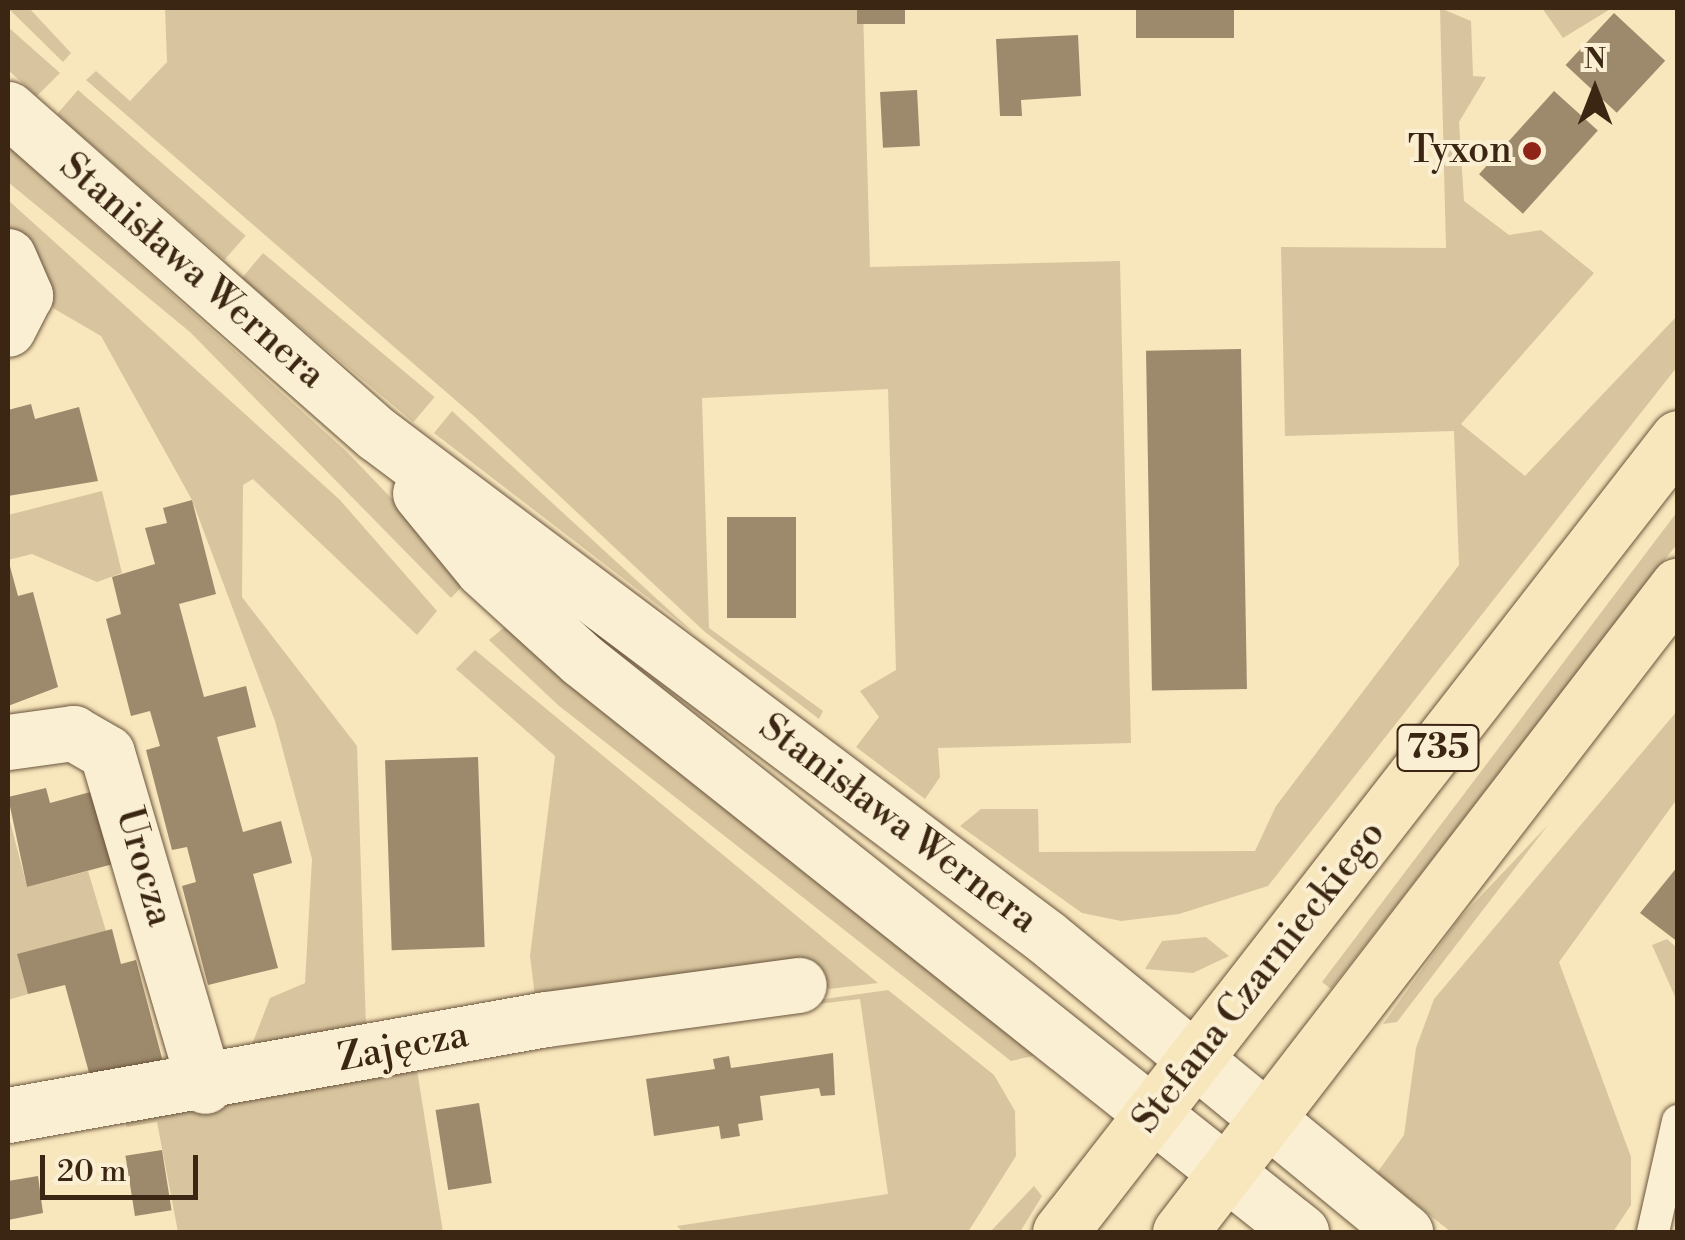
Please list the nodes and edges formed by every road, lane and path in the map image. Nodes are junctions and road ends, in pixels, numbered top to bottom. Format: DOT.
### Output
graph roads {
  1 [pos="8,109"];
  2 [pos="8,256"];
  3 [pos="8,329"];
  4 [pos="378,434"];
  5 [pos="1678,438"];
  6 [pos="1678,585"];
  7 [pos="8,742"];
  8 [pos="799,985"];
  9 [pos="1196,1056"];
  10 [pos="205,1086"];
  11 [pos="1155,1110"];
  12 [pos="1269,1114"];
  13 [pos="8,1115"];
  14 [pos="1678,1121"];
  15 [pos="1229,1171"];
  16 [pos="1060,1232"];
  17 [pos="1180,1232"];
  18 [pos="1302,1232"];
  19 [pos="1405,1232"];
  20 [pos="1652,1232"];
  1 -- 4 [label="street, Stanisława Wernera"];
  2 -- 3 [label="street"];
  4 -- 9 [label="street, Stanisława Wernera"];
  4 -- 11 [label="street, Stanisława Wernera"];
  5 -- 9 [label="main road, Stefana Czarnieckiego / 735"];
  6 -- 12 [label="main road, 735"];
  7 -- 10 [label="street, Urocza"];
  8 -- 10 [label="street, Zajęcza"];
  9 -- 11 [label="main road, Stefana Czarnieckiego / 735"];
  9 -- 12 [label="street, Stanisława Wernera"];
  10 -- 13 [label="street, Zajęcza"];
  11 -- 15 [label="street, Stanisława Wernera"];
  11 -- 16 [label="main road, Stefana Czarnieckiego / 735"];
  12 -- 15 [label="main road, 735"];
  12 -- 19 [label="street, Stanisława Wernera"];
  14 -- 20 [label="lane"];
  15 -- 17 [label="main road, 735"];
  15 -- 18 [label="street, Stanisława Wernera"];
}
